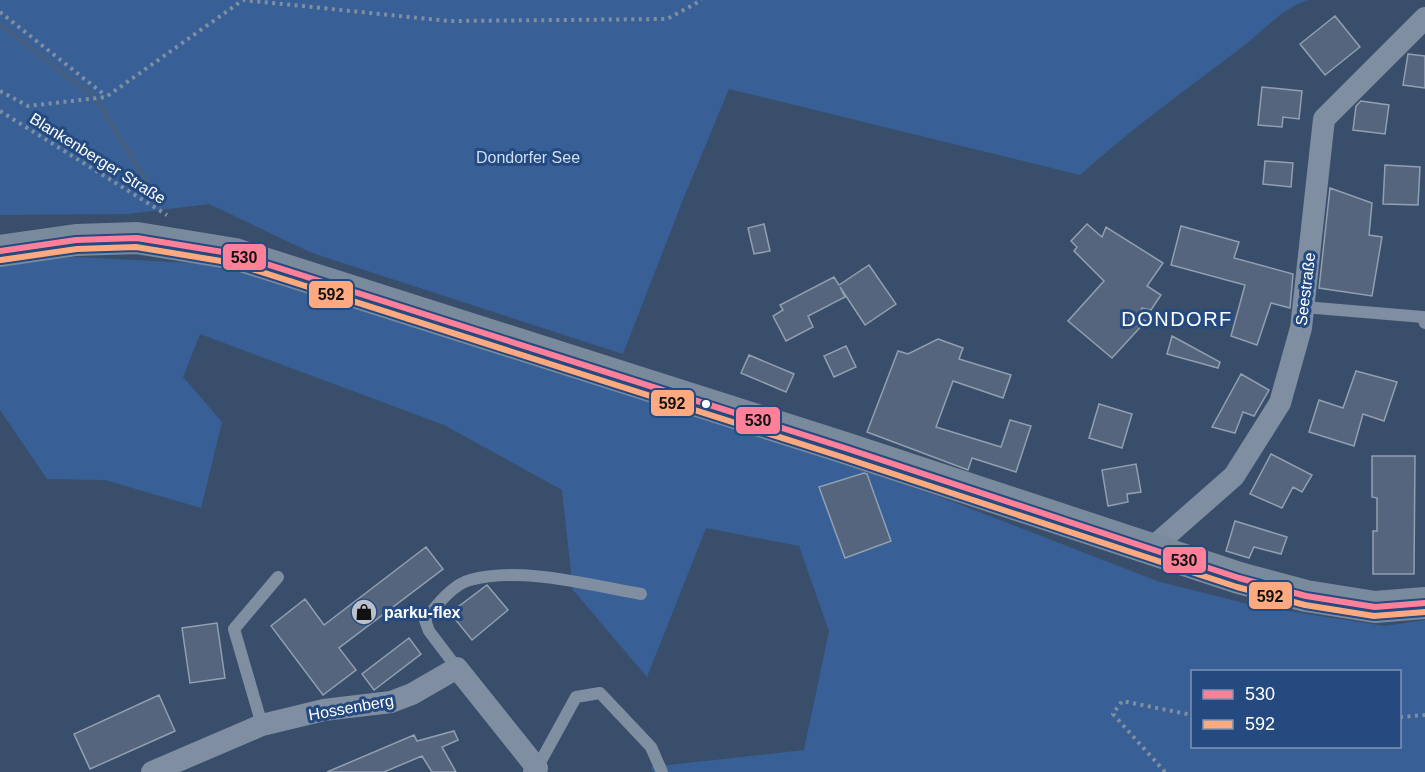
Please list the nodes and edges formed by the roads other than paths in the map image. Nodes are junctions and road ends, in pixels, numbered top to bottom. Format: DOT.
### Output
graph roads {
  1 [pos="1425,18"];
  2 [pos="0,251"];
  3 [pos="1304,307"];
  4 [pos="1425,323"];
  5 [pos="1151,549"];
  6 [pos="278,577"];
  7 [pos="641,594"];
  8 [pos="1425,603"];
  9 [pos="457,668"];
  10 [pos="262,725"];
  11 [pos="535,770"];
  12 [pos="152,772"];
  13 [pos="662,772"];
  1 -- 3 [label="street, Seestraße"];
  2 -- 5 [label="main road"];
  3 -- 4 [label="lane"];
  3 -- 5 [label="street, Seestraße"];
  5 -- 8 [label="main road"];
  6 -- 10 [label="lane"];
  7 -- 9 [label="lane"];
  9 -- 10 [label="street, Hossenberg"];
  9 -- 11 [label="street"];
  10 -- 12 [label="street, Hossenberg"];
  11 -- 13 [label="lane"];
}
